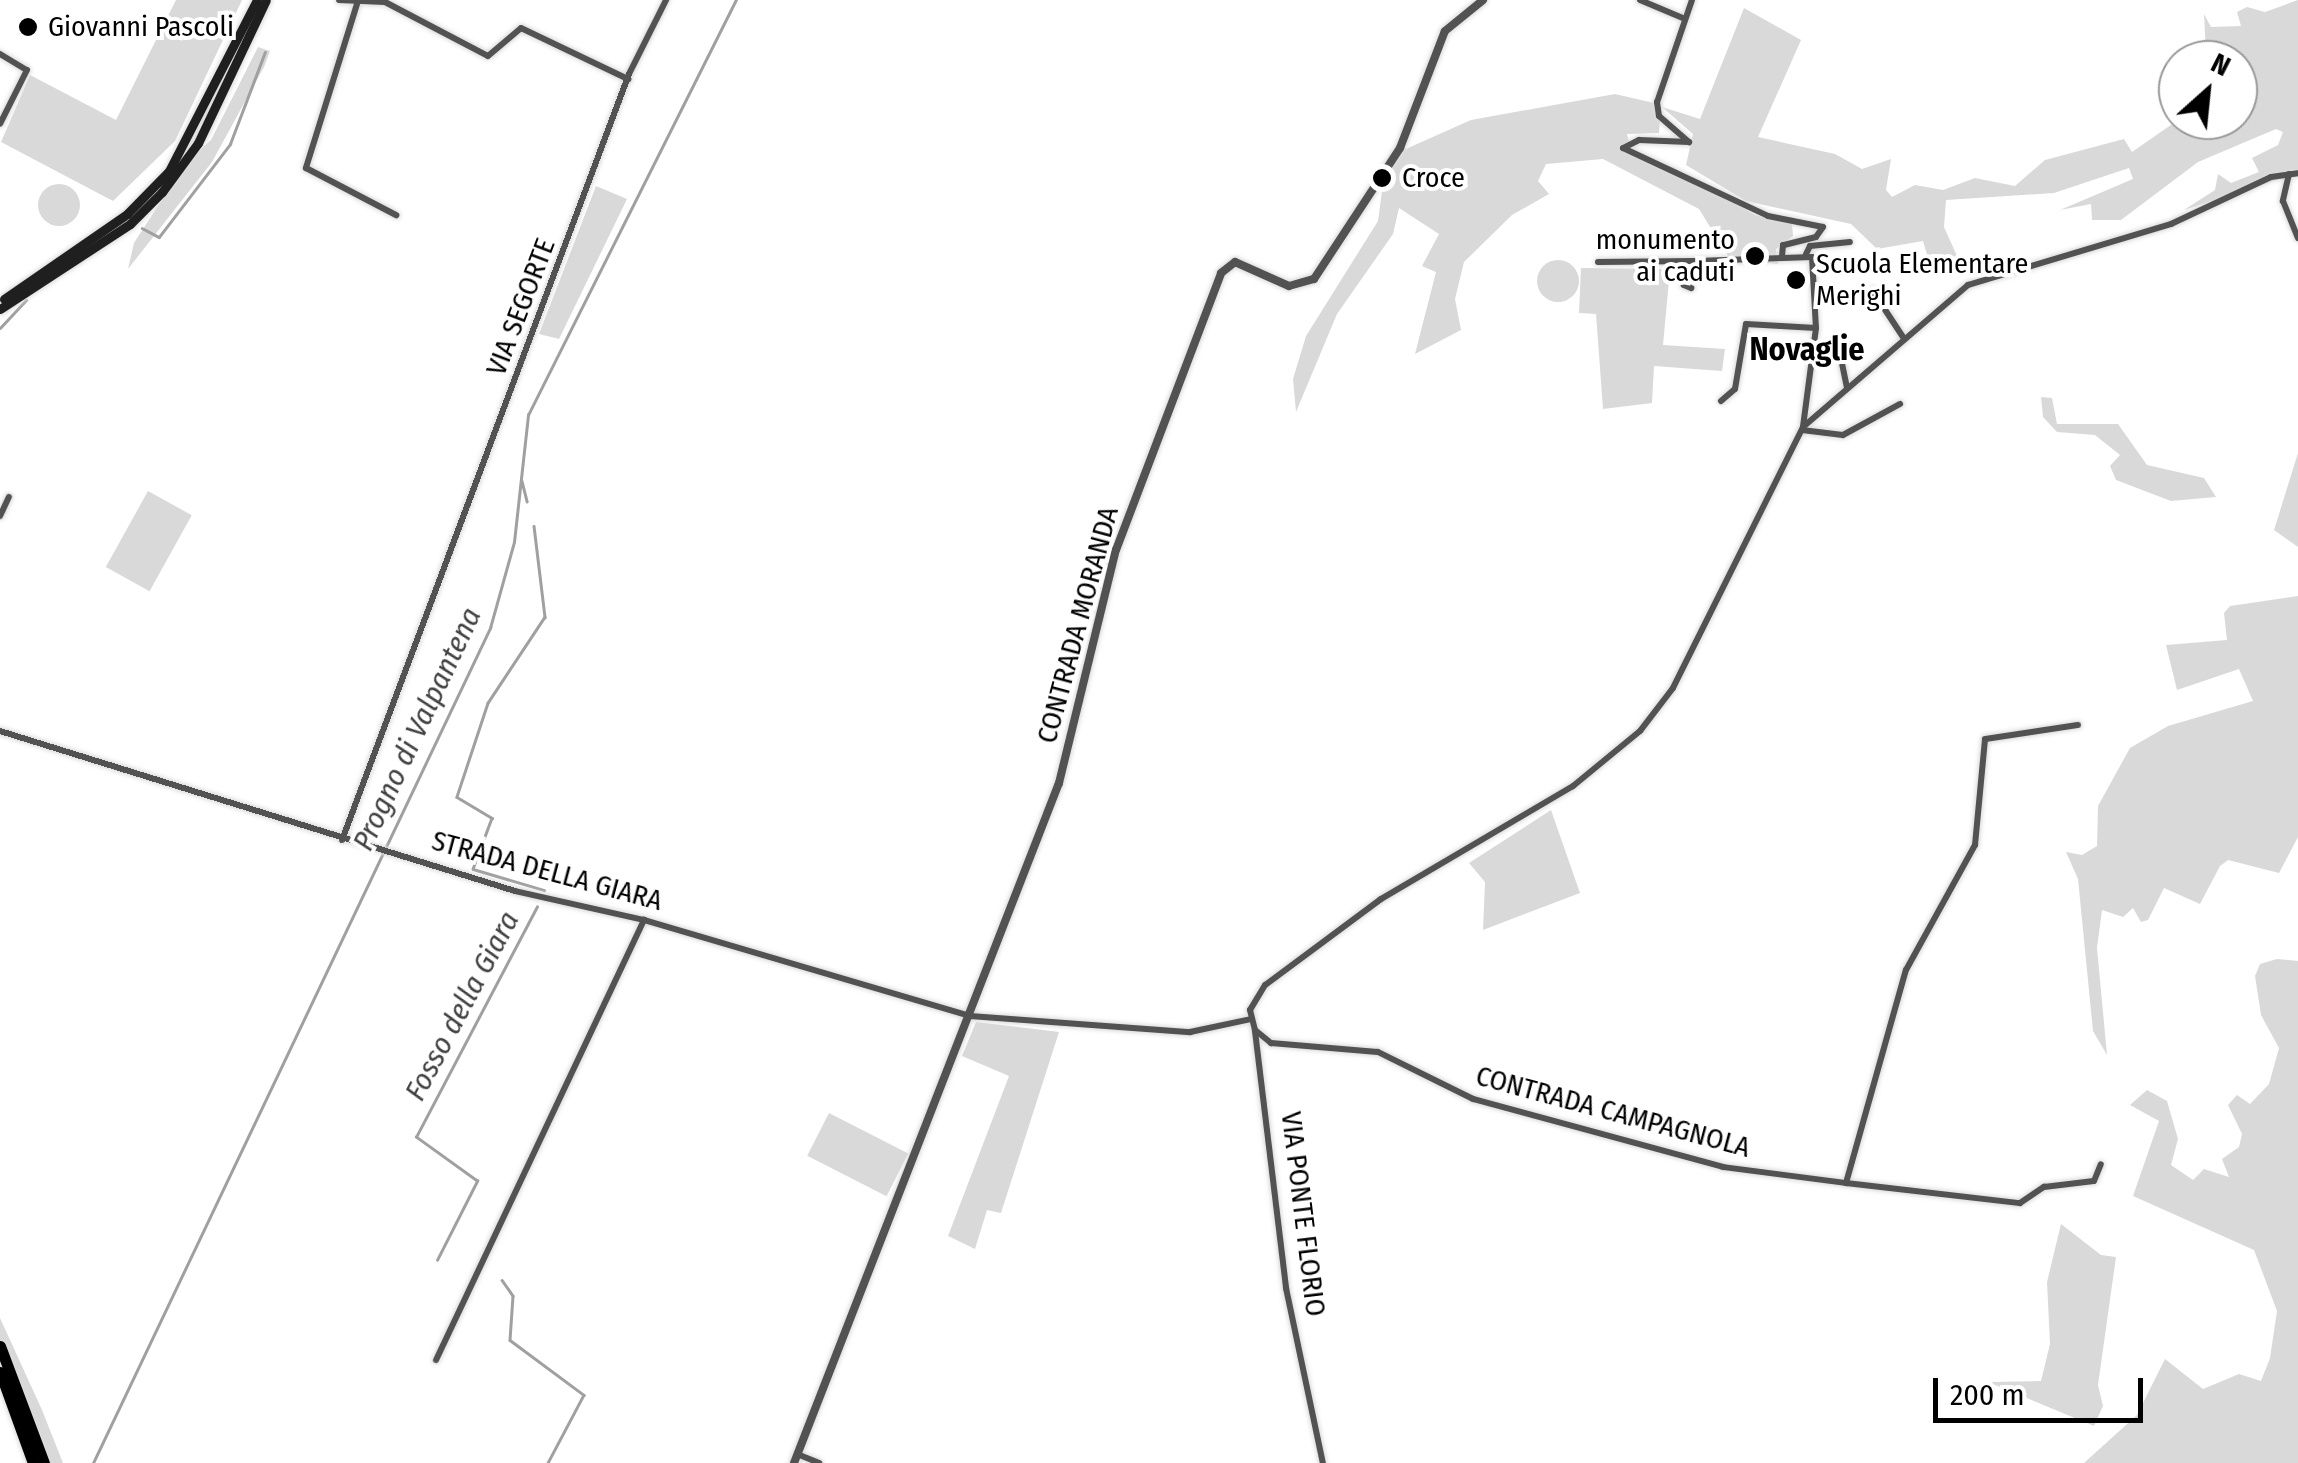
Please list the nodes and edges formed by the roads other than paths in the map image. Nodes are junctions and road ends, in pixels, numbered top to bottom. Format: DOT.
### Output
graph roads {
  1 [pos="338,0"];
  2 [pos="666,0"];
  3 [pos="1483,0"];
  4 [pos="1640,0"];
  5 [pos="1692,0"];
  6 [pos="264,2"];
  7 [pos="357,4"];
  8 [pos="1685,19"];
  9 [pos="0,54"];
  10 [pos="628,79"];
  11 [pos="0,124"];
  12 [pos="2293,173"];
  13 [pos="396,215"];
  14 [pos="2298,238"];
  15 [pos="1850,242"];
  16 [pos="1806,254"];
  17 [pos="1782,256"];
  18 [pos="1696,260"];
  19 [pos="1598,262"];
  20 [pos="1691,288"];
  21 [pos="1872,290"];
  22 [pos="0,305"];
  23 [pos="1816,328"];
  24 [pos="1903,337"];
  25 [pos="1838,344"];
  26 [pos="1847,388"];
  27 [pos="1721,401"];
  28 [pos="1900,404"];
  29 [pos="1802,428"];
  30 [pos="9,497"];
  31 [pos="0,516"];
  32 [pos="2078,726"];
  33 [pos="0,731"];
  34 [pos="342,840"];
  35 [pos="644,920"];
  36 [pos="970,1016"];
  37 [pos="1251,1020"];
  38 [pos="1255,1030"];
  39 [pos="2101,1164"];
  40 [pos="1846,1183"];
  41 [pos="0,1346"];
  42 [pos="436,1360"];
  43 [pos="0,1372"];
  44 [pos="796,1459"];
  45 [pos="34,1463"];
  46 [pos="44,1463"];
  47 [pos="819,1463"];
  48 [pos="1323,1463"];
  1 -- 7 [label="street"];
  2 -- 10 [label="street, VIA SEGORTE"];
  3 -- 36 [label="street, CONTRADA MORANDA"];
  4 -- 8 [label="street"];
  5 -- 8 [label="street"];
  6 -- 22 [label="main road"];
  6 -- 22 [label="main road"];
  7 -- 10 [label="street"];
  7 -- 13 [label="street"];
  8 -- 17 [label="street"];
  9 -- 11 [label="street"];
  10 -- 34 [label="street, VIA SEGORTE"];
  12 -- 14 [label="street"];
  12 -- 24 [label="street"];
  15 -- 16 [label="street"];
  16 -- 17 [label="street"];
  16 -- 23 [label="street"];
  17 -- 18 [label="street"];
  18 -- 19 [label="street"];
  18 -- 20 [label="street"];
  21 -- 24 [label="street"];
  23 -- 27 [label="street"];
  23 -- 29 [label="street"];
  24 -- 26 [label="street"];
  25 -- 26 [label="street"];
  26 -- 29 [label="street"];
  28 -- 29 [label="street"];
  29 -- 37 [label="street"];
  30 -- 31 [label="street"];
  32 -- 40 [label="street"];
  33 -- 34 [label="street, STRADA DELLA GIARA"];
  34 -- 35 [label="street, STRADA DELLA GIARA"];
  35 -- 36 [label="street, STRADA DELLA GIARA"];
  35 -- 42 [label="street"];
  36 -- 37 [label="street"];
  36 -- 44 [label="street, CONTRADA MORANDA"];
  37 -- 38 [label="street"];
  38 -- 40 [label="street, CONTRADA CAMPAGNOLA"];
  38 -- 48 [label="street, VIA PONTE FLORIO"];
  39 -- 40 [label="street, CONTRADA CAMPAGNOLA"];
  41 -- 46 [label="highway"];
  43 -- 45 [label="highway"];
  44 -- 47 [label="street"];
}
